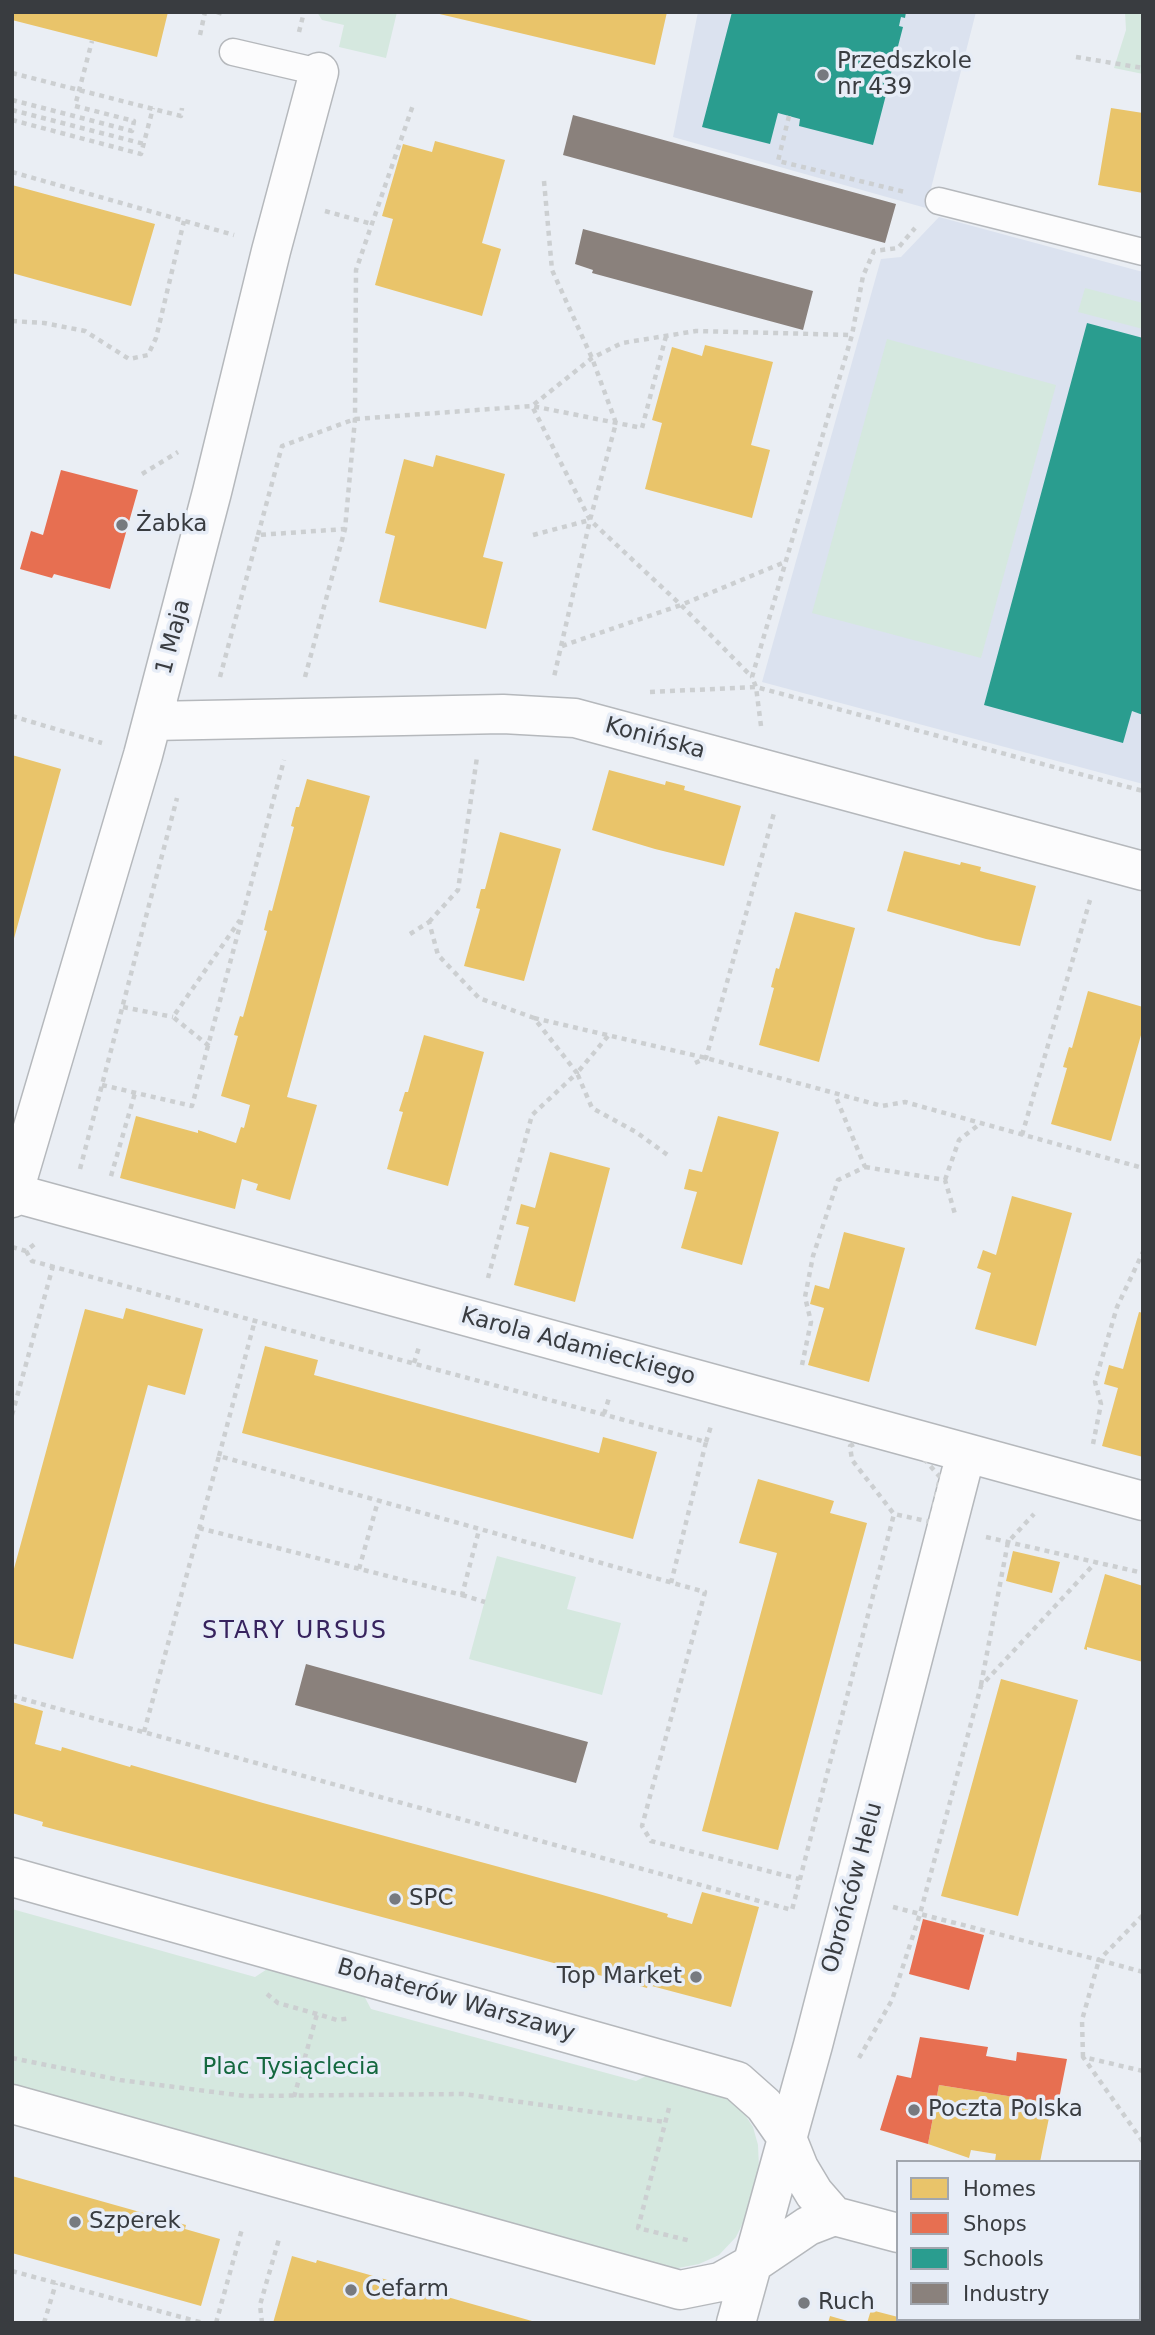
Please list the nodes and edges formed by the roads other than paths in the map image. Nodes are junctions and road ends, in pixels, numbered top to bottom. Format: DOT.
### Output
graph roads {
  1 [pos="233,52"];
  2 [pos="320,72"];
  3 [pos="939,201"];
  4 [pos="1143,252"];
  5 [pos="152,721"];
  6 [pos="1143,871"];
  7 [pos="13,1196"];
  8 [pos="966,1453"];
  9 [pos="1143,1501"];
  10 [pos="12,1877"];
  11 [pos="12,2104"];
  12 [pos="787,2138"];
  13 [pos="834,2216"];
  14 [pos="896,2232"];
  15 [pos="752,2264"];
  16 [pos="736,2323"];
  1 -- 2 [label="lane"];
  2 -- 5 [label="street, 1 Maja"];
  3 -- 4 [label="lane"];
  5 -- 6 [label="street, Konińska"];
  5 -- 7 [label="street, 1 Maja"];
  7 -- 8 [label="street, Karola Adamieckiego"];
  8 -- 9 [label="street, Karola Adamieckiego"];
  8 -- 12 [label="street, Obrońców Helu"];
  10 -- 12 [label="street, Bohaterów Warszawy"];
  11 -- 15 [label="street"];
  12 -- 13 [label="street, Bohaterów Warszawy"];
  12 -- 15 [label="street, Obrońców Helu"];
  13 -- 14 [label="street"];
  13 -- 15 [label="street"];
  15 -- 16 [label="street, Obrońców Helu"];
}
